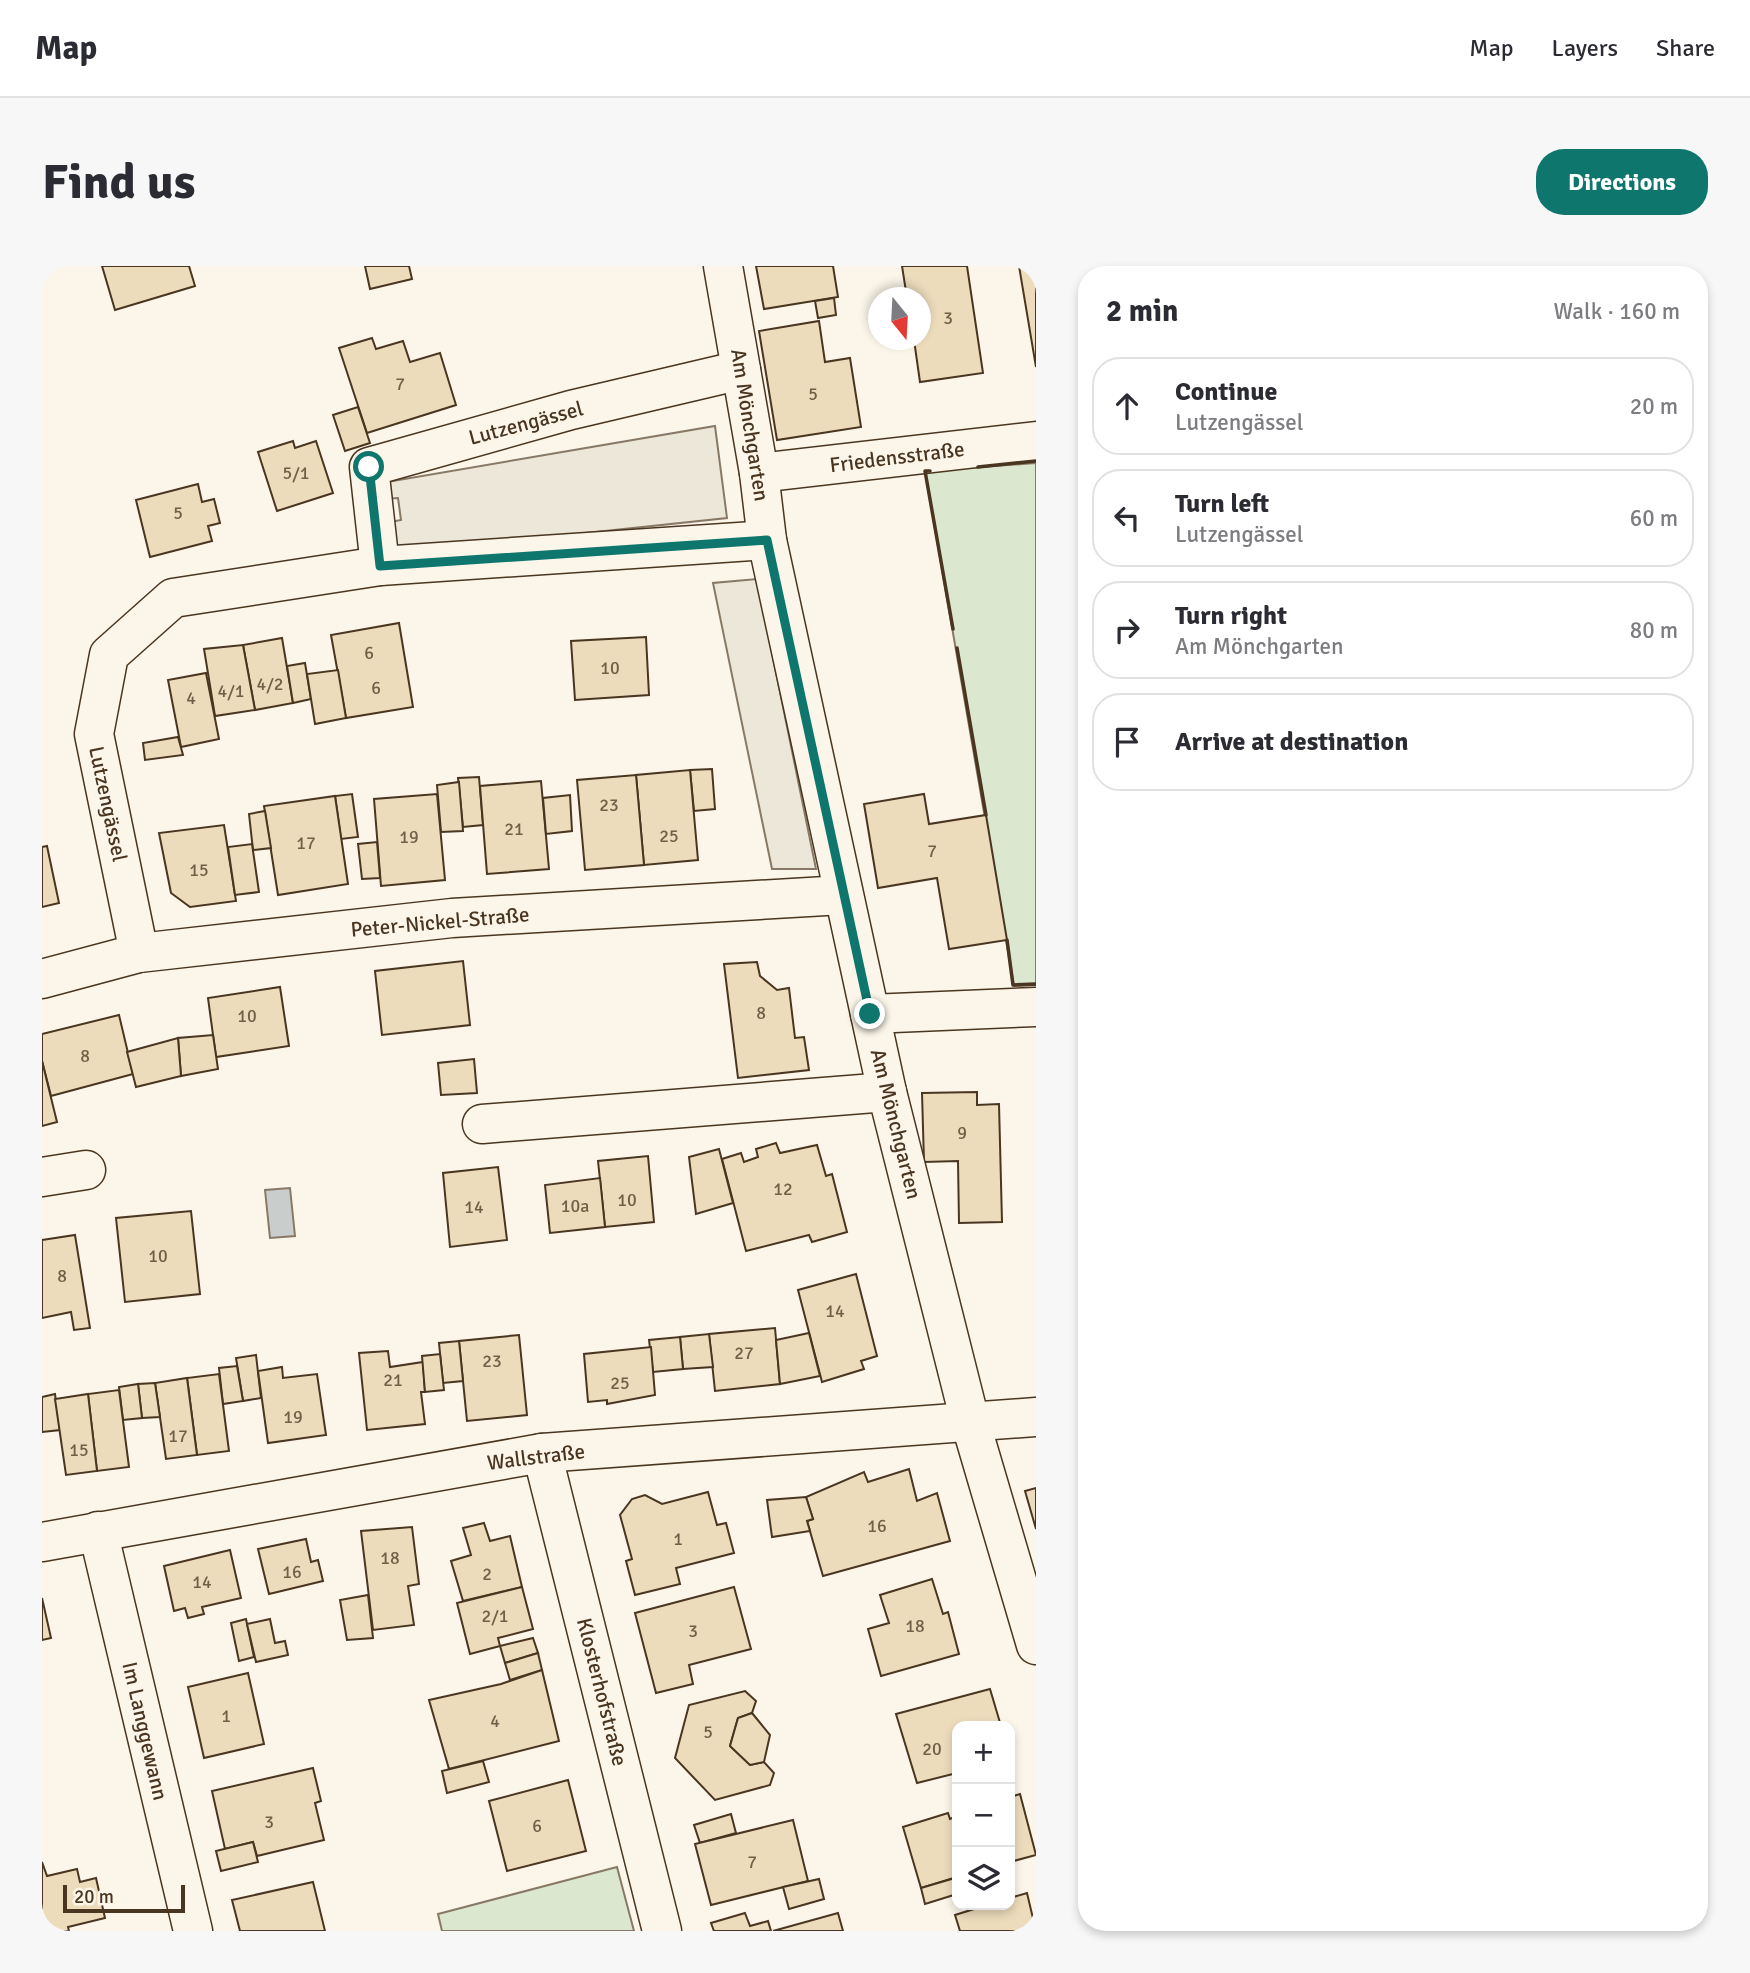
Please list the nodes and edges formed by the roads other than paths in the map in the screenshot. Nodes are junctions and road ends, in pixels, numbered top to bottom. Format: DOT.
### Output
graph roads {
  1 [pos="723,266"];
  2 [pos="741,370"];
  3 [pos="1036,441"];
  4 [pos="759,473"];
  5 [pos="767,540"];
  6 [pos="380,566"];
  7 [pos="843,895"];
  8 [pos="139,953"];
  9 [pos="42,979"];
  10 [pos="1036,1007"];
  11 [pos="870,1014"];
  12 [pos="887,1092"];
  13 [pos="482,1124"];
  14 [pos="86,1170"];
  15 [pos="42,1177"];
  16 [pos="1036,1417"];
  17 [pos="970,1421"];
  18 [pos="542,1453"];
  19 [pos="98,1531"];
  20 [pos="42,1542"];
  21 [pos="1036,1645"];
  22 [pos="193,1931"];
  23 [pos="662,1931"];
  1 -- 2 [label="street, Am Mönchgarten"];
  2 -- 4 [label="street, Am Mönchgarten"];
  2 -- 6 [label="street, Lutzengässel"];
  3 -- 4 [label="street, Friedensstraße"];
  4 -- 5 [label="street, Am Mönchgarten"];
  5 -- 6 [label="street, Lutzengässel"];
  5 -- 7 [label="street, Am Mönchgarten"];
  6 -- 8 [label="street, Lutzengässel"];
  7 -- 8 [label="street, Peter-Nickel-Straße"];
  7 -- 11 [label="street, Am Mönchgarten"];
  8 -- 9 [label="street, Peter-Nickel-Straße"];
  10 -- 11 [label="street"];
  11 -- 12 [label="street, Am Mönchgarten"];
  12 -- 13 [label="street"];
  12 -- 17 [label="street, Am Mönchgarten"];
  14 -- 15 [label="street"];
  16 -- 17 [label="street, Wallstraße"];
  17 -- 18 [label="street, Wallstraße"];
  17 -- 21 [label="street, Am Mönchgarten"];
  18 -- 19 [label="street, Wallstraße"];
  18 -- 23 [label="street, Klosterhofstraße"];
  19 -- 20 [label="street, Wallstraße"];
  19 -- 22 [label="street, Im Langgewann"];
}
